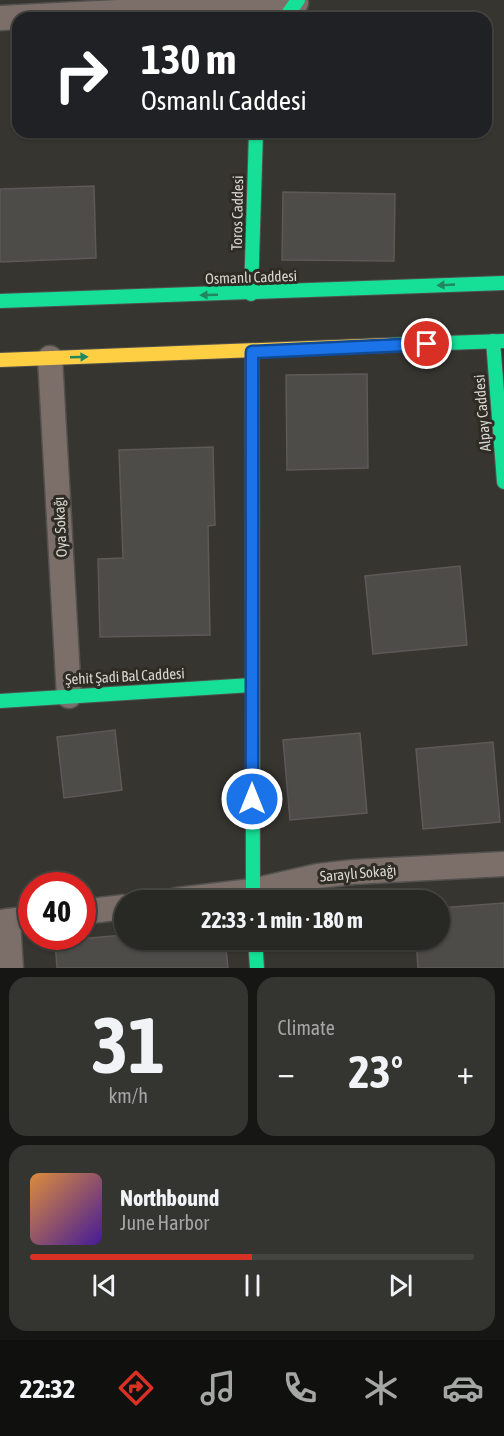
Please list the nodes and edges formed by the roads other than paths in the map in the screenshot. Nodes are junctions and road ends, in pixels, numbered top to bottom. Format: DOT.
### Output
graph roads {
  1 [pos="293,7"];
  2 [pos="5,12"];
  3 [pos="256,138"];
  4 [pos="504,283"];
  5 [pos="251,294"];
  6 [pos="0,301"];
  7 [pos="498,341"];
  8 [pos="252,352"];
  9 [pos="50,358"];
  10 [pos="0,360"];
  11 [pos="504,482"];
  12 [pos="252,685"];
  13 [pos="69,696"];
  14 [pos="0,701"];
  15 [pos="504,864"];
  16 [pos="252,890"];
  17 [pos="274,890"];
  18 [pos="114,908"];
  19 [pos="96,910"];
  20 [pos="4,922"];
  21 [pos="256,950"];
  22 [pos="11,968"];
  23 [pos="257,968"];
  1 -- 2 [label="street"];
  3 -- 5 [label="street, Toros Caddesi"];
  4 -- 5 [label="street, Osmanlı Caddesi, one-way"];
  5 -- 6 [label="street, Osmanlı Caddesi, one-way"];
  7 -- 8 [label="street"];
  7 -- 11 [label="street, Alpay Caddesi"];
  9 -- 8 [label="street, one-way"];
  8 -- 12 [label="street"];
  9 -- 10 [label="street"];
  9 -- 13 [label="street, Oya Sokağı"];
  12 -- 13 [label="street, Şehit Şadi Bal Caddesi"];
  12 -- 16 [label="street"];
  13 -- 14 [label="street, Şehit Şadi Bal Caddesi"];
  15 -- 17 [label="street, Saraylı Sokağı"];
  18 -- 19 [label="street"];
  20 -- 22 [label="street"];
  21 -- 23 [label="street"];
}
